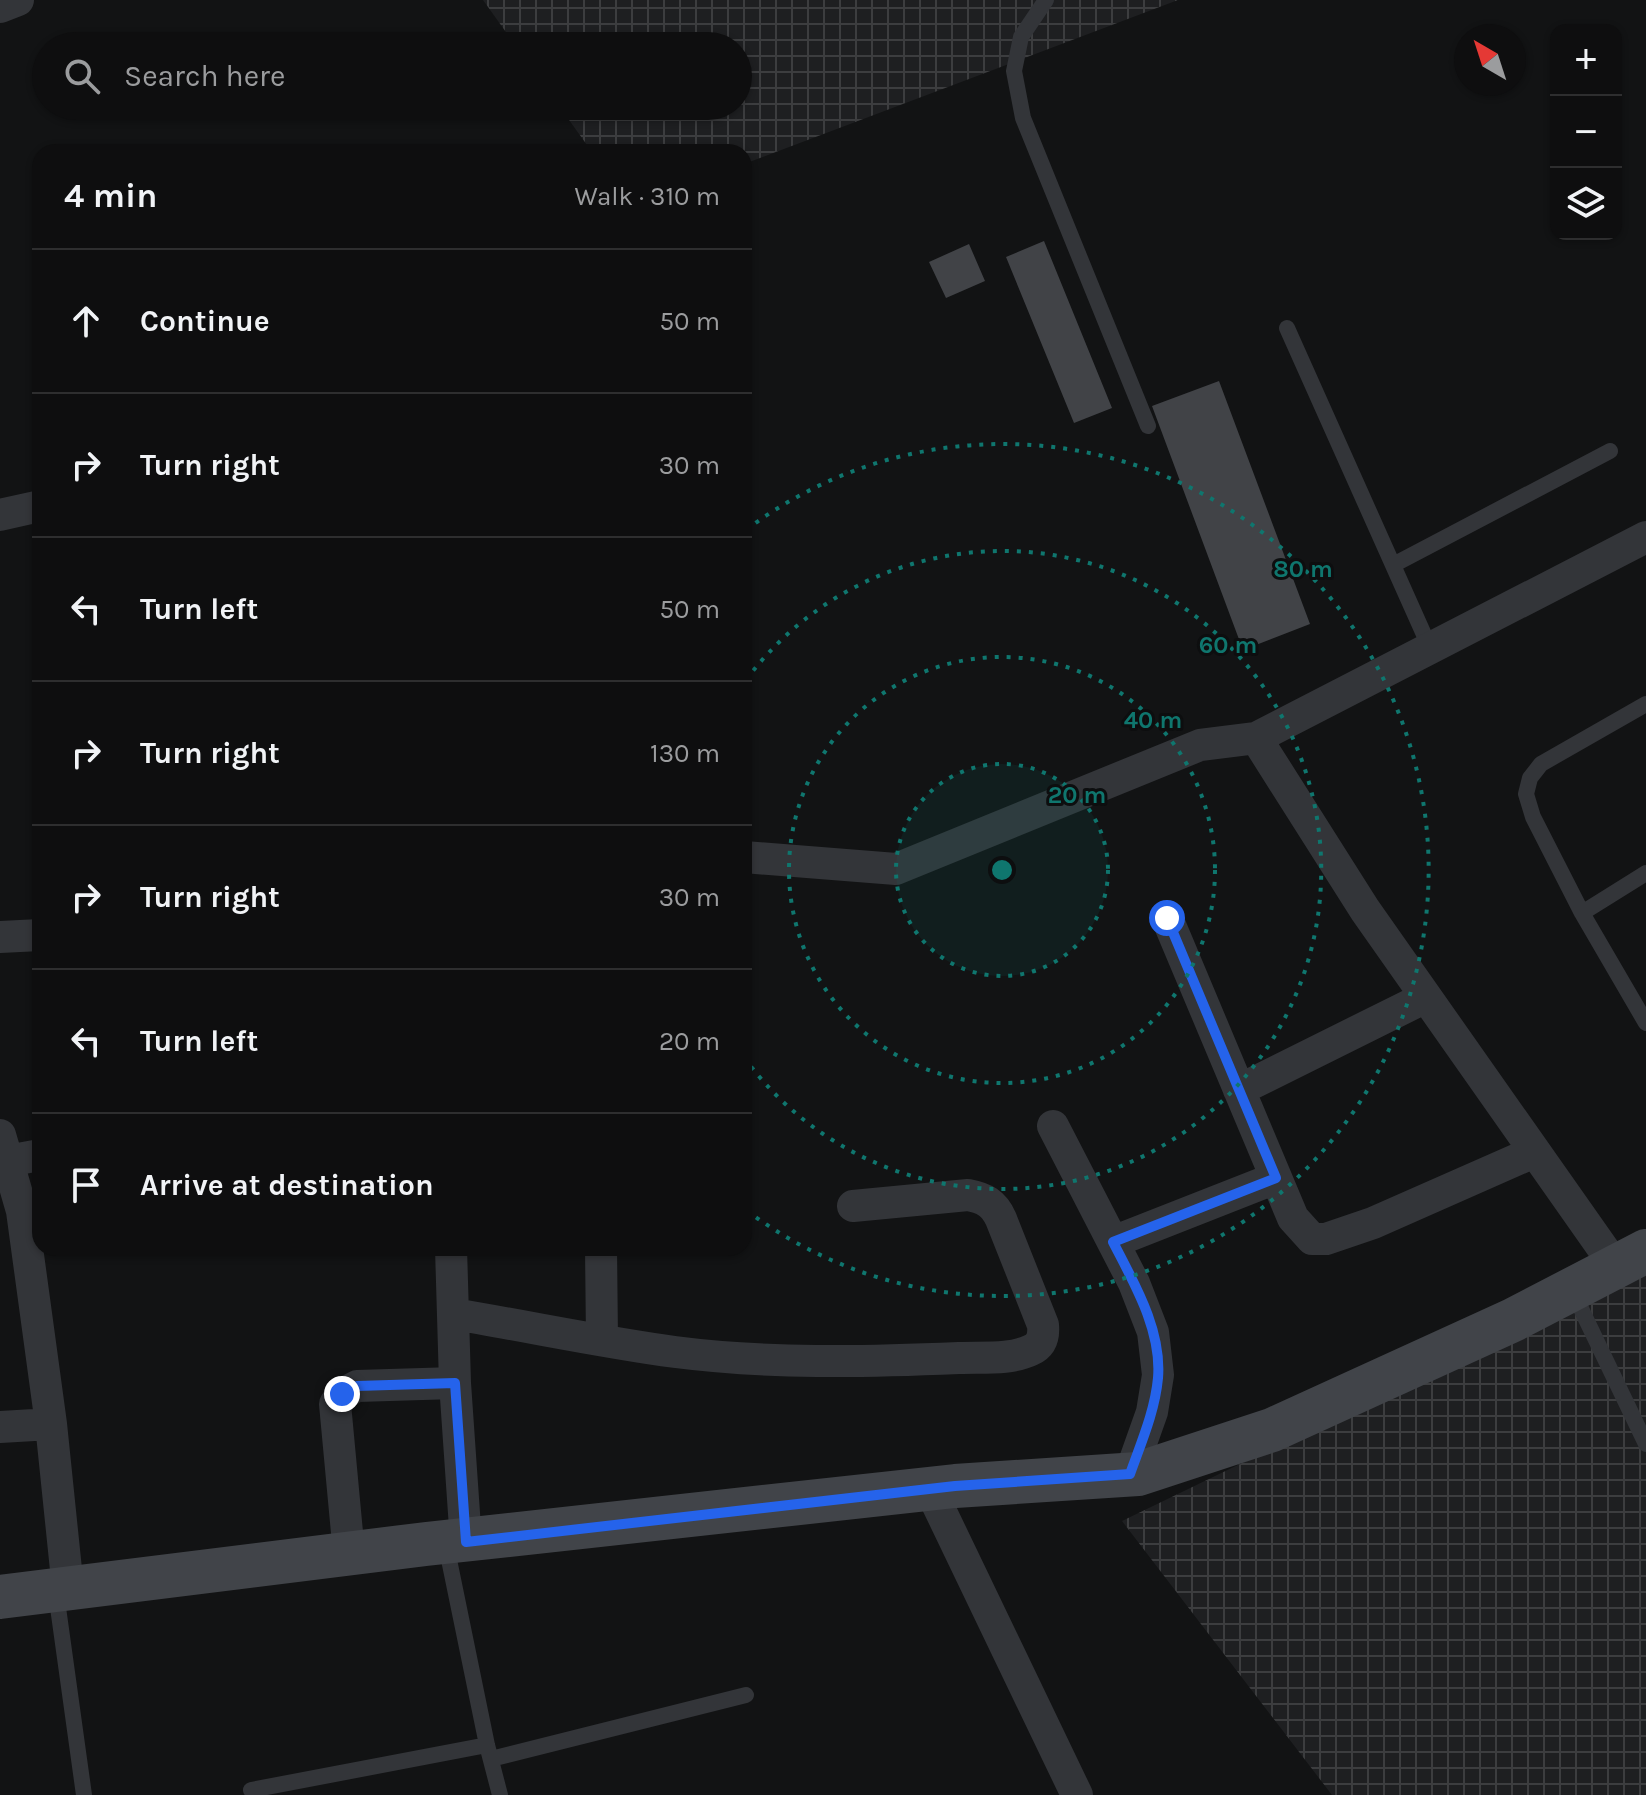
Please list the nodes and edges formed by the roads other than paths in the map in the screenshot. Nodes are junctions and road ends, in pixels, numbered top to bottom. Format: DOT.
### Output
graph roads {
  1 [pos="18,0"];
  2 [pos="1046,0"];
  3 [pos="0,7"];
  4 [pos="1287,328"];
  5 [pos="1148,426"];
  6 [pos="1610,451"];
  7 [pos="32,508"];
  8 [pos="0,515"];
  9 [pos="1646,537"];
  10 [pos="1393,565"];
  11 [pos="1430,648"];
  12 [pos="1646,704"];
  13 [pos="1256,738"];
  14 [pos="752,858"];
  15 [pos="1646,873"];
  16 [pos="1582,913"];
  17 [pos="1167,918"];
  18 [pos="32,935"];
  19 [pos="0,937"];
  20 [pos="1426,997"];
  21 [pos="1646,1023"];
  22 [pos="1239,1090"];
  23 [pos="1053,1126"];
  24 [pos="4,1148"];
  25 [pos="1534,1152"];
  26 [pos="32,1153"];
  27 [pos="1276,1178"];
  28 [pos="853,1206"];
  29 [pos="11,1212"];
  30 [pos="1113,1242"];
  31 [pos="451,1256"];
  32 [pos="601,1256"];
  33 [pos="1631,1259"];
  34 [pos="1572,1290"];
  35 [pos="453,1314"];
  36 [pos="602,1339"];
  37 [pos="455,1383"];
  38 [pos="51,1424"];
  39 [pos="0,1427"];
  40 [pos="1646,1444"];
  41 [pos="1130,1474"];
  42 [pos="930,1489"];
  43 [pos="456,1542"];
  44 [pos="349,1554"];
  45 [pos="62,1590"];
  46 [pos="0,1597"];
  47 [pos="746,1695"];
  48 [pos="489,1752"];
  49 [pos="251,1790"];
  50 [pos="84,1795"];
  51 [pos="500,1795"];
  52 [pos="1077,1795"];
  1 -- 3 [label="street"];
  2 -- 5 [label="lane"];
  4 -- 10 [label="lane"];
  6 -- 10 [label="lane"];
  7 -- 8 [label="street"];
  9 -- 11 [label="street"];
  10 -- 11 [label="lane"];
  11 -- 13 [label="street"];
  12 -- 16 [label="lane"];
  13 -- 14 [label="street"];
  13 -- 20 [label="street"];
  15 -- 16 [label="lane"];
  16 -- 21 [label="lane"];
  17 -- 22 [label="street"];
  18 -- 19 [label="street"];
  20 -- 22 [label="street"];
  20 -- 25 [label="street"];
  22 -- 27 [label="street"];
  23 -- 30 [label="street"];
  24 -- 26 [label="street"];
  24 -- 29 [label="street"];
  25 -- 27 [label="street"];
  25 -- 33 [label="street"];
  27 -- 30 [label="street"];
  28 -- 36 [label="street"];
  29 -- 38 [label="street"];
  30 -- 41 [label="street"];
  31 -- 35 [label="street"];
  32 -- 36 [label="street"];
  33 -- 34 [label="street"];
  34 -- 40 [label="lane"];
  34 -- 41 [label="street"];
  35 -- 36 [label="street"];
  35 -- 37 [label="street"];
  37 -- 43 [label="street"];
  37 -- 44 [label="street"];
  38 -- 39 [label="street"];
  38 -- 45 [label="street"];
  41 -- 42 [label="street"];
  42 -- 43 [label="street"];
  42 -- 52 [label="street"];
  43 -- 44 [label="street"];
  43 -- 48 [label="lane"];
  44 -- 45 [label="street"];
  45 -- 46 [label="street"];
  45 -- 50 [label="lane"];
  47 -- 48 [label="lane"];
  48 -- 49 [label="lane"];
  48 -- 51 [label="lane"];
}
